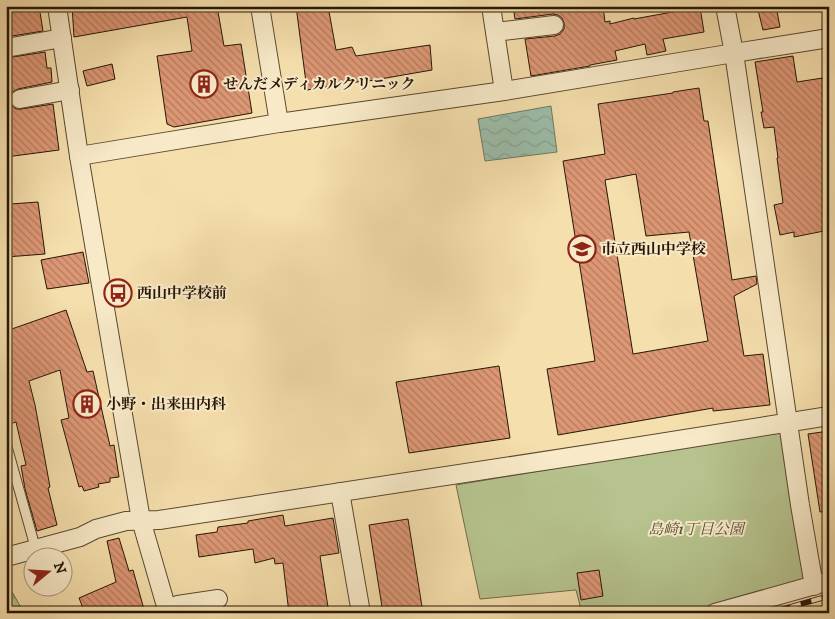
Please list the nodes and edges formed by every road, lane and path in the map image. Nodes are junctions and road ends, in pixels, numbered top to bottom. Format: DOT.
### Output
graph roads {
  1 [pos="57,6"];
  2 [pos="260,6"];
  3 [pos="491,6"];
  4 [pos="725,6"];
  5 [pos="554,25"];
  6 [pos="495,32"];
  7 [pos="62,38"];
  8 [pos="829,38"];
  9 [pos="6,48"];
  10 [pos="734,53"];
  11 [pos="70,90"];
  12 [pos="504,91"];
  13 [pos="20,99"];
  14 [pos="279,123"];
  15 [pos="79,156"];
  16 [pos="829,416"];
  17 [pos="788,422"];
  18 [pos="6,443"];
  19 [pos="340,492"];
  20 [pos="140,520"];
  21 [pos="35,546"];
  22 [pos="50,546"];
  23 [pos="22,553"];
  24 [pos="6,557"];
  25 [pos="822,584"];
  26 [pos="218,599"];
  27 [pos="168,611"];
  28 [pos="361,613"];
  29 [pos="715,613"];
  1 -- 7 [label="street"];
  2 -- 14 [label="street"];
  3 -- 6 [label="street"];
  4 -- 10 [label="street"];
  5 -- 6 [label="street"];
  6 -- 12 [label="street"];
  7 -- 9 [label="street"];
  7 -- 11 [label="street"];
  8 -- 10 [label="street"];
  10 -- 12 [label="street"];
  10 -- 17 [label="street"];
  11 -- 13 [label="street"];
  11 -- 15 [label="street"];
  12 -- 14 [label="street"];
  14 -- 15 [label="street"];
  15 -- 20 [label="street"];
  16 -- 17 [label="street"];
  17 -- 19 [label="street"];
  17 -- 25 [label="street"];
  18 -- 21 [label="lane"];
  19 -- 20 [label="street"];
  19 -- 28 [label="street"];
  20 -- 22 [label="street"];
  20 -- 27 [label="street"];
  23 -- 24 [label="street"];
  25 -- 29 [label="street"];
  26 -- 27 [label="street"];
}
